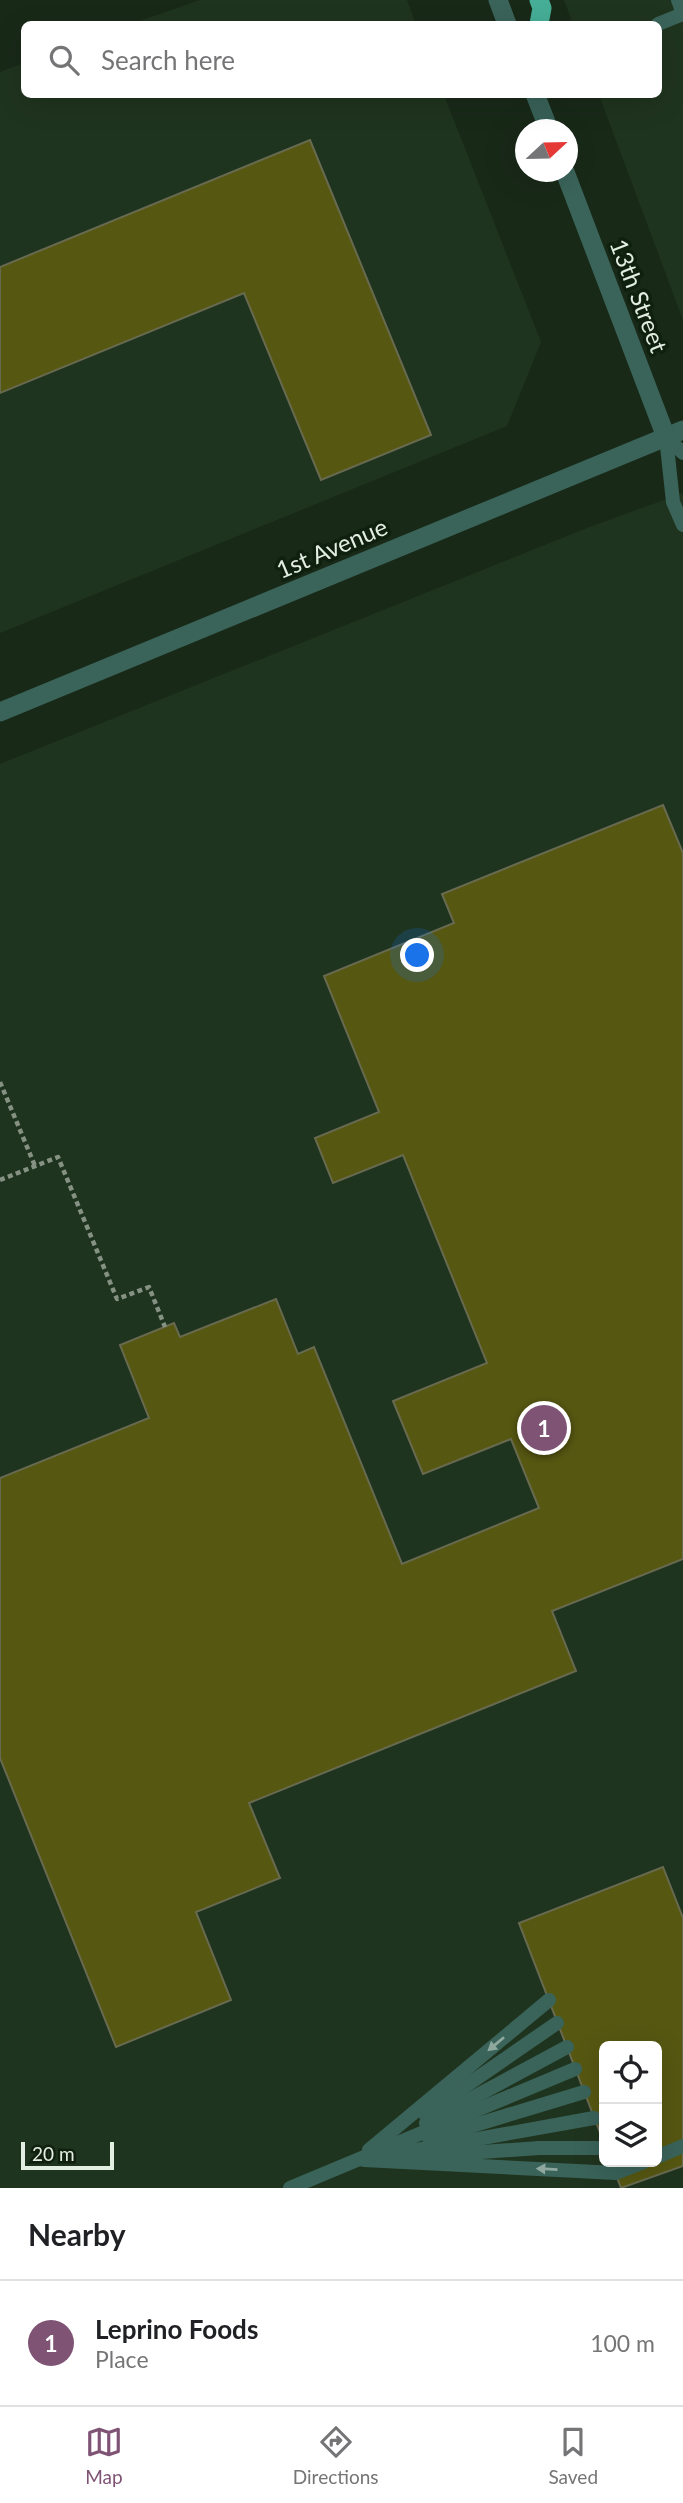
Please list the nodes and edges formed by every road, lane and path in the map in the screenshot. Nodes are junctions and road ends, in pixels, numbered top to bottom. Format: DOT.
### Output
graph roads {
  1 [pos="498,0"];
  2 [pos="539,0"];
  3 [pos="678,0"];
  4 [pos="683,14"];
  5 [pos="507,21"];
  6 [pos="539,21"];
  7 [pos="662,22"];
  8 [pos="537,98"];
  9 [pos="545,119"];
  10 [pos="569,182"];
  11 [pos="674,434"];
  12 [pos="683,453"];
  13 [pos="683,525"];
  14 [pos="0,712"];
  15 [pos="0,1082"];
  16 [pos="35,1166"];
  17 [pos="0,1181"];
  18 [pos="165,1327"];
  19 [pos="549,2000"];
  20 [pos="558,2023"];
  21 [pos="566,2047"];
  22 [pos="575,2069"];
  23 [pos="584,2092"];
  24 [pos="594,2118"];
  25 [pos="683,2146"];
  26 [pos="599,2148"];
  27 [pos="662,2155"];
  28 [pos="357,2160"];
  29 [pos="631,2167"];
  30 [pos="290,2188"];
  1 -- 5 [label="street"];
  2 -- 6 [label="highway"];
  3 -- 4 [label="lane"];
  4 -- 7 [label="lane"];
  8 -- 9 [label="street"];
  10 -- 11 [label="street, 13th Street"];
  11 -- 12 [label="lane"];
  11 -- 13 [label="lane"];
  11 -- 14 [label="street, 1st Avenue"];
  15 -- 16 [label="path"];
  16 -- 17 [label="path"];
  16 -- 18 [label="path"];
  19 -- 28 [label="lane, one-way"];
  20 -- 28 [label="lane"];
  21 -- 28 [label="lane"];
  22 -- 28 [label="lane"];
  23 -- 28 [label="lane"];
  24 -- 28 [label="lane"];
  25 -- 27 [label="lane"];
  26 -- 28 [label="lane"];
  29 -- 28 [label="lane, one-way"];
  28 -- 30 [label="lane"];
}
